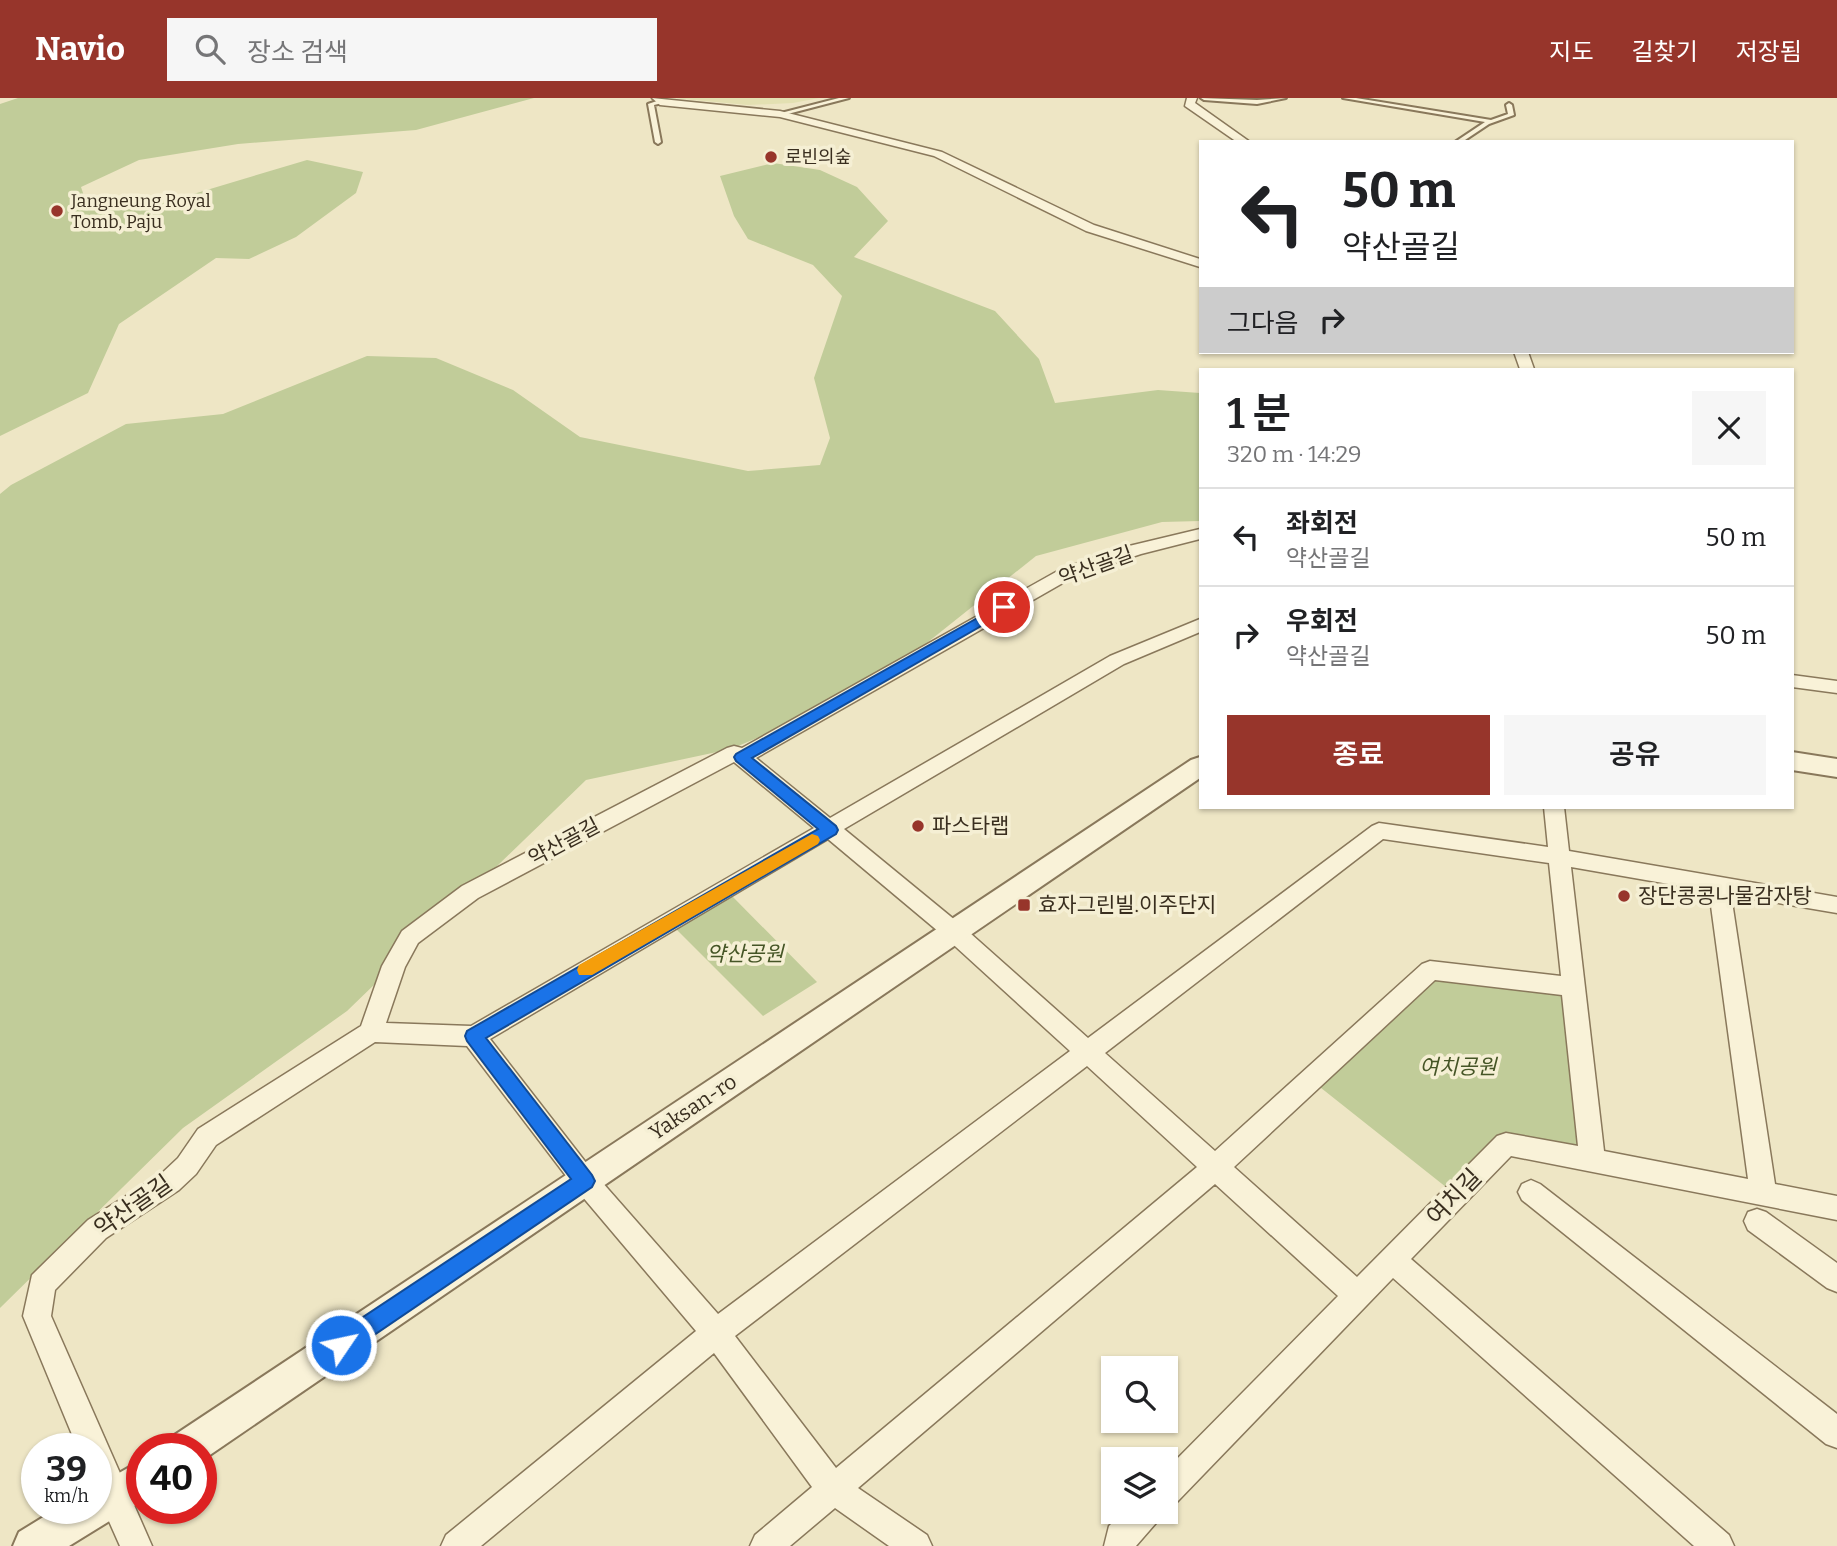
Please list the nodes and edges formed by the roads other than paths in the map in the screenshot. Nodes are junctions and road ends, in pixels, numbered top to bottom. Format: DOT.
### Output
graph roads {
  1 [pos="846,98"];
  2 [pos="1192,98"];
  3 [pos="1204,98"];
  4 [pos="1283,98"];
  5 [pos="1346,98"];
  6 [pos="658,100"];
  7 [pos="1509,105"];
  8 [pos="780,114"];
  9 [pos="1487,122"];
  10 [pos="1242,140"];
  11 [pos="1461,140"];
  12 [pos="658,142"];
  13 [pos="1199,263"];
  14 [pos="1199,534"];
  15 [pos="1199,625"];
  16 [pos="1794,681"];
  17 [pos="1837,687"];
  18 [pos="742,757"];
  19 [pos="1794,761"];
  20 [pos="1199,766"];
  21 [pos="1837,768"];
  22 [pos="1554,809"];
  23 [pos="830,830"];
  24 [pos="1559,857"];
  25 [pos="1719,885"];
  26 [pos="1837,905"];
  27 [pos="953,931"];
  28 [pos="1573,987"];
  29 [pos="371,1032"];
  30 [pos="474,1036"];
  31 [pos="1086,1052"];
  32 [pos="1592,1161"];
  33 [pos="1215,1168"];
  34 [pos="585,1181"];
  35 [pos="1531,1192"];
  36 [pos="1763,1194"];
  37 [pos="1837,1208"];
  38 [pos="1758,1221"];
  39 [pos="1392,1260"];
  40 [pos="1837,1279"];
  41 [pos="1357,1295"];
  42 [pos="716,1333"];
  43 [pos="86,1433"];
  44 [pos="210,1433"];
  45 [pos="1837,1433"];
  46 [pos="1178,1479"];
  47 [pos="832,1488"];
  48 [pos="112,1498"];
  49 [pos="69,1524"];
  50 [pos="1132,1524"];
  51 [pos="33,1546"];
  52 [pos="136,1546"];
  53 [pos="457,1546"];
  54 [pos="766,1546"];
  55 [pos="916,1546"];
  56 [pos="1120,1546"];
  57 [pos="1718,1546"];
  1 -- 8 [label="lane"];
  2 -- 10 [label="street"];
  3 -- 4 [label="lane"];
  5 -- 9 [label="lane"];
  6 -- 8 [label="street"];
  6 -- 12 [label="lane"];
  7 -- 9 [label="lane"];
  8 -- 13 [label="street"];
  9 -- 11 [label="lane"];
  14 -- 18 [label="street, 약산골길"];
  15 -- 23 [label="street"];
  16 -- 17 [label="street"];
  18 -- 23 [label="street"];
  18 -- 29 [label="street, 약산골길"];
  19 -- 21 [label="street"];
  20 -- 27 [label="street, Yaksan-ro"];
  22 -- 24 [label="street"];
  23 -- 27 [label="street"];
  23 -- 30 [label="street"];
  24 -- 25 [label="street"];
  24 -- 28 [label="street"];
  24 -- 31 [label="street"];
  25 -- 26 [label="street"];
  25 -- 36 [label="street"];
  27 -- 31 [label="street"];
  27 -- 34 [label="street, Yaksan-ro"];
  28 -- 32 [label="street"];
  28 -- 33 [label="street"];
  29 -- 30 [label="street"];
  29 -- 43 [label="street, 약산골길"];
  30 -- 34 [label="street"];
  31 -- 33 [label="street"];
  31 -- 42 [label="street"];
  32 -- 36 [label="street, 여치길"];
  32 -- 39 [label="street, 여치길"];
  33 -- 41 [label="street"];
  33 -- 47 [label="street"];
  34 -- 42 [label="street"];
  34 -- 44 [label="street, Yaksan-ro"];
  35 -- 45 [label="street"];
  36 -- 37 [label="street, 여치길"];
  38 -- 40 [label="street"];
  39 -- 41 [label="street, 여치길"];
  39 -- 57 [label="street"];
  41 -- 46 [label="street, 여치길"];
  42 -- 47 [label="street"];
  42 -- 53 [label="street"];
  47 -- 54 [label="street"];
  47 -- 55 [label="street"];
  48 -- 52 [label="street"];
  49 -- 51 [label="street"];
  50 -- 56 [label="street"];
}
